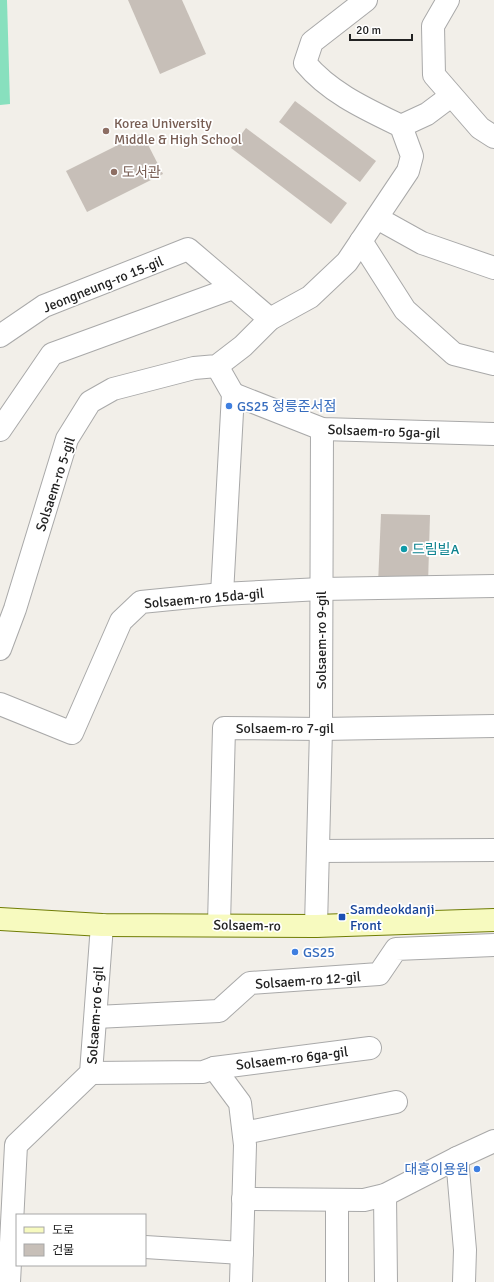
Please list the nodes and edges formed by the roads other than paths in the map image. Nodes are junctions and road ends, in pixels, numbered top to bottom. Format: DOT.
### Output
graph roads {
  1 [pos="366,0"];
  2 [pos="448,0"];
  3 [pos="451,96"];
  4 [pos="401,126"];
  5 [pos="494,137"];
  6 [pos="377,218"];
  7 [pos="361,241"];
  8 [pos="494,268"];
  9 [pos="233,288"];
  10 [pos="270,319"];
  11 [pos="0,336"];
  12 [pos="494,364"];
  13 [pos="217,366"];
  14 [pos="233,394"];
  15 [pos="322,429"];
  16 [pos="0,430"];
  17 [pos="494,434"];
  18 [pos="494,586"];
  19 [pos="321,589"];
  20 [pos="222,594"];
  21 [pos="0,649"];
  22 [pos="0,704"];
  23 [pos="494,726"];
  24 [pos="322,729"];
  25 [pos="494,850"];
  26 [pos="318,851"];
  27 [pos="0,919"];
  28 [pos="494,920"];
  29 [pos="219,924"];
  30 [pos="102,926"];
  31 [pos="316,926"];
  32 [pos="494,945"];
  33 [pos="96,1017"];
  34 [pos="370,1048"];
  35 [pos="214,1068"];
  36 [pos="91,1074"];
  37 [pos="396,1102"];
  38 [pos="244,1133"];
  39 [pos="494,1141"];
  40 [pos="8,1145"];
  41 [pos="457,1158"];
  42 [pos="385,1196"];
  43 [pos="243,1199"];
  44 [pos="337,1200"];
  45 [pos="14,1240"];
  46 [pos="146,1247"];
  47 [pos="242,1253"];
  48 [pos="6,1278"];
  49 [pos="241,1282"];
  50 [pos="337,1282"];
  51 [pos="386,1282"];
  52 [pos="464,1282"];
  1 -- 4 [label="street"];
  2 -- 3 [label="street"];
  3 -- 4 [label="street"];
  3 -- 5 [label="street"];
  4 -- 6 [label="street"];
  6 -- 7 [label="street"];
  6 -- 8 [label="street"];
  7 -- 10 [label="street"];
  7 -- 12 [label="street"];
  9 -- 10 [label="street"];
  9 -- 11 [label="street, Jeongneung-ro 15-gil"];
  9 -- 16 [label="street"];
  10 -- 13 [label="street"];
  13 -- 14 [label="street"];
  13 -- 21 [label="street, Solsaem-ro 5-gil"];
  14 -- 15 [label="street, Solsaem-ro 5ga-gil"];
  14 -- 20 [label="street"];
  15 -- 17 [label="street, Solsaem-ro 5ga-gil"];
  15 -- 19 [label="street, Solsaem-ro 9-gil"];
  18 -- 19 [label="street, Solsaem-ro 15da-gil"];
  19 -- 20 [label="street, Solsaem-ro 15da-gil"];
  19 -- 24 [label="street, Solsaem-ro 9-gil"];
  20 -- 22 [label="street, Solsaem-ro 15da-gil"];
  23 -- 24 [label="street, Solsaem-ro 7-gil"];
  24 -- 26 [label="street, Solsaem-ro 9-gil"];
  24 -- 29 [label="street, Solsaem-ro 7-gil"];
  25 -- 26 [label="street"];
  26 -- 31 [label="street, Solsaem-ro 9-gil"];
  27 -- 30 [label="main road, Solsaem-ro"];
  28 -- 31 [label="main road, Solsaem-ro"];
  29 -- 30 [label="main road, Solsaem-ro"];
  29 -- 31 [label="main road, Solsaem-ro"];
  30 -- 33 [label="street, Solsaem-ro 6-gil"];
  32 -- 33 [label="street, Solsaem-ro 12-gil"];
  33 -- 36 [label="street, Solsaem-ro 6-gil"];
  34 -- 35 [label="street, Solsaem-ro 6ga-gil"];
  35 -- 36 [label="street, Solsaem-ro 6ga-gil"];
  35 -- 38 [label="street, Solsaem-ro 6ga-gil"];
  36 -- 40 [label="street, Solsaem-ro 6-gil"];
  37 -- 38 [label="street"];
  38 -- 43 [label="street, Solsaem-ro 6ga-gil"];
  39 -- 41 [label="street"];
  40 -- 45 [label="street, Solsaem-ro 6-gil"];
  41 -- 42 [label="street"];
  41 -- 52 [label="street"];
  42 -- 44 [label="street"];
  42 -- 51 [label="street"];
  43 -- 44 [label="street"];
  43 -- 47 [label="street, Solsaem-ro 6ga-gil"];
  44 -- 50 [label="street"];
  45 -- 48 [label="street, Solsaem-ro 6-gil"];
  46 -- 47 [label="street"];
  47 -- 49 [label="street, Solsaem-ro 6ga-gil"];
}
